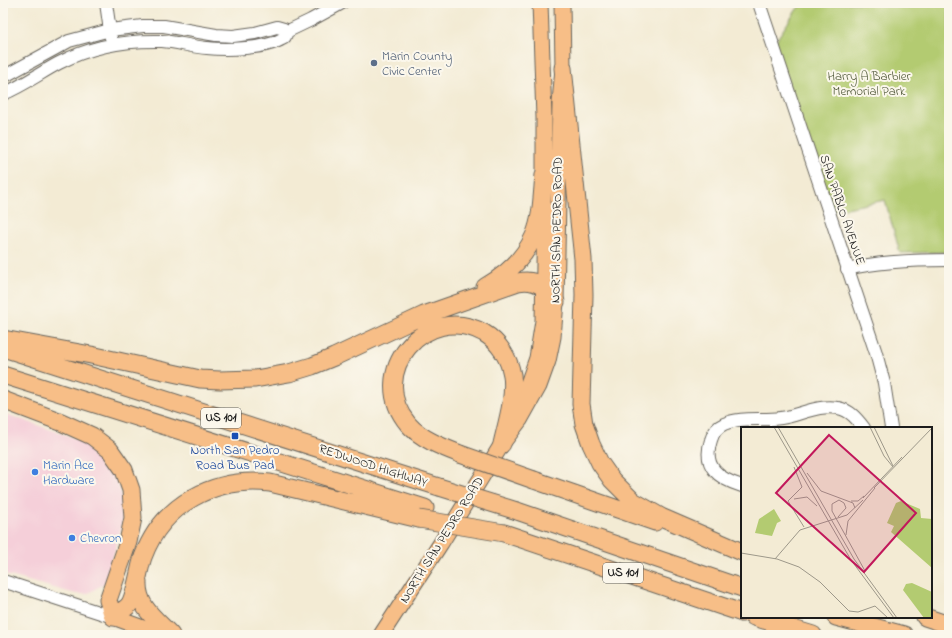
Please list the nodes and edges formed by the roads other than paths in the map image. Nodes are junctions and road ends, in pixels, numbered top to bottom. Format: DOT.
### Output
graph roads {
  1 [pos="106,3"];
  2 [pos="342,3"];
  3 [pos="540,3"];
  4 [pos="562,3"];
  5 [pos="759,3"];
  6 [pos="110,30"];
  7 [pos="286,32"];
  8 [pos="111,44"];
  9 [pos="563,68"];
  10 [pos="5,76"];
  11 [pos="8,92"];
  12 [pos="544,175"];
  13 [pos="949,260"];
  14 [pos="847,269"];
  15 [pos="544,287"];
  16 [pos="556,302"];
  17 [pos="424,315"];
  18 [pos="3,339"];
  19 [pos="3,348"];
  20 [pos="3,375"];
  21 [pos="3,400"];
  22 [pos="863,427"];
  23 [pos="891,427"];
  24 [pos="502,444"];
  25 [pos="741,486"];
  26 [pos="422,514"];
  27 [pos="741,552"];
  28 [pos="741,552"];
  29 [pos="141,564"];
  30 [pos="3,581"];
  31 [pos="741,588"];
  32 [pos="741,613"];
  33 [pos="113,617"];
  34 [pos="757,618"];
  35 [pos="840,618"];
  36 [pos="928,618"];
  37 [pos="949,625"];
  38 [pos="162,635"];
  39 [pos="171,635"];
  40 [pos="381,635"];
  41 [pos="814,635"];
  42 [pos="904,635"];
  1 -- 6 [label="street"];
  2 -- 7 [label="street"];
  3 -- 12 [label="main road, NORTH SAN PEDRO ROAD"];
  4 -- 9 [label="main road, NORTH SAN PEDRO ROAD"];
  5 -- 14 [label="street, SAN PABLO AVENUE"];
  6 -- 7 [label="street"];
  6 -- 8 [label="street"];
  6 -- 10 [label="street"];
  7 -- 8 [label="street"];
  8 -- 11 [label="street"];
  9 -- 16 [label="main road, NORTH SAN PEDRO ROAD"];
  9 -- 27 [label="highway"];
  10 -- 11 [label="street"];
  12 -- 15 [label="main road, NORTH SAN PEDRO ROAD"];
  12 -- 17 [label="highway"];
  13 -- 14 [label="street"];
  14 -- 23 [label="street, SAN PABLO AVENUE"];
  15 -- 16 [label="highway"];
  15 -- 17 [label="highway"];
  15 -- 24 [label="main road, NORTH SAN PEDRO ROAD"];
  16 -- 24 [label="main road, NORTH SAN PEDRO ROAD"];
  17 -- 18 [label="highway"];
  19 -- 31 [label="highway, REDWOOD HIGHWAY / US 101, bridge"];
  20 -- 26 [label="highway, REDWOOD HIGHWAY / US 101"];
  21 -- 33 [label="highway"];
  22 -- 25 [label="street"];
  24 -- 28 [label="highway, bridge"];
  24 -- 40 [label="main road, NORTH SAN PEDRO ROAD"];
  26 -- 29 [label="highway"];
  26 -- 32 [label="highway, US 101, bridge"];
  29 -- 33 [label="highway"];
  29 -- 39 [label="highway"];
  30 -- 33 [label="street"];
  33 -- 38 [label="main road"];
  34 -- 41 [label="highway"];
  35 -- 42 [label="highway"];
  36 -- 37 [label="highway"];
}
